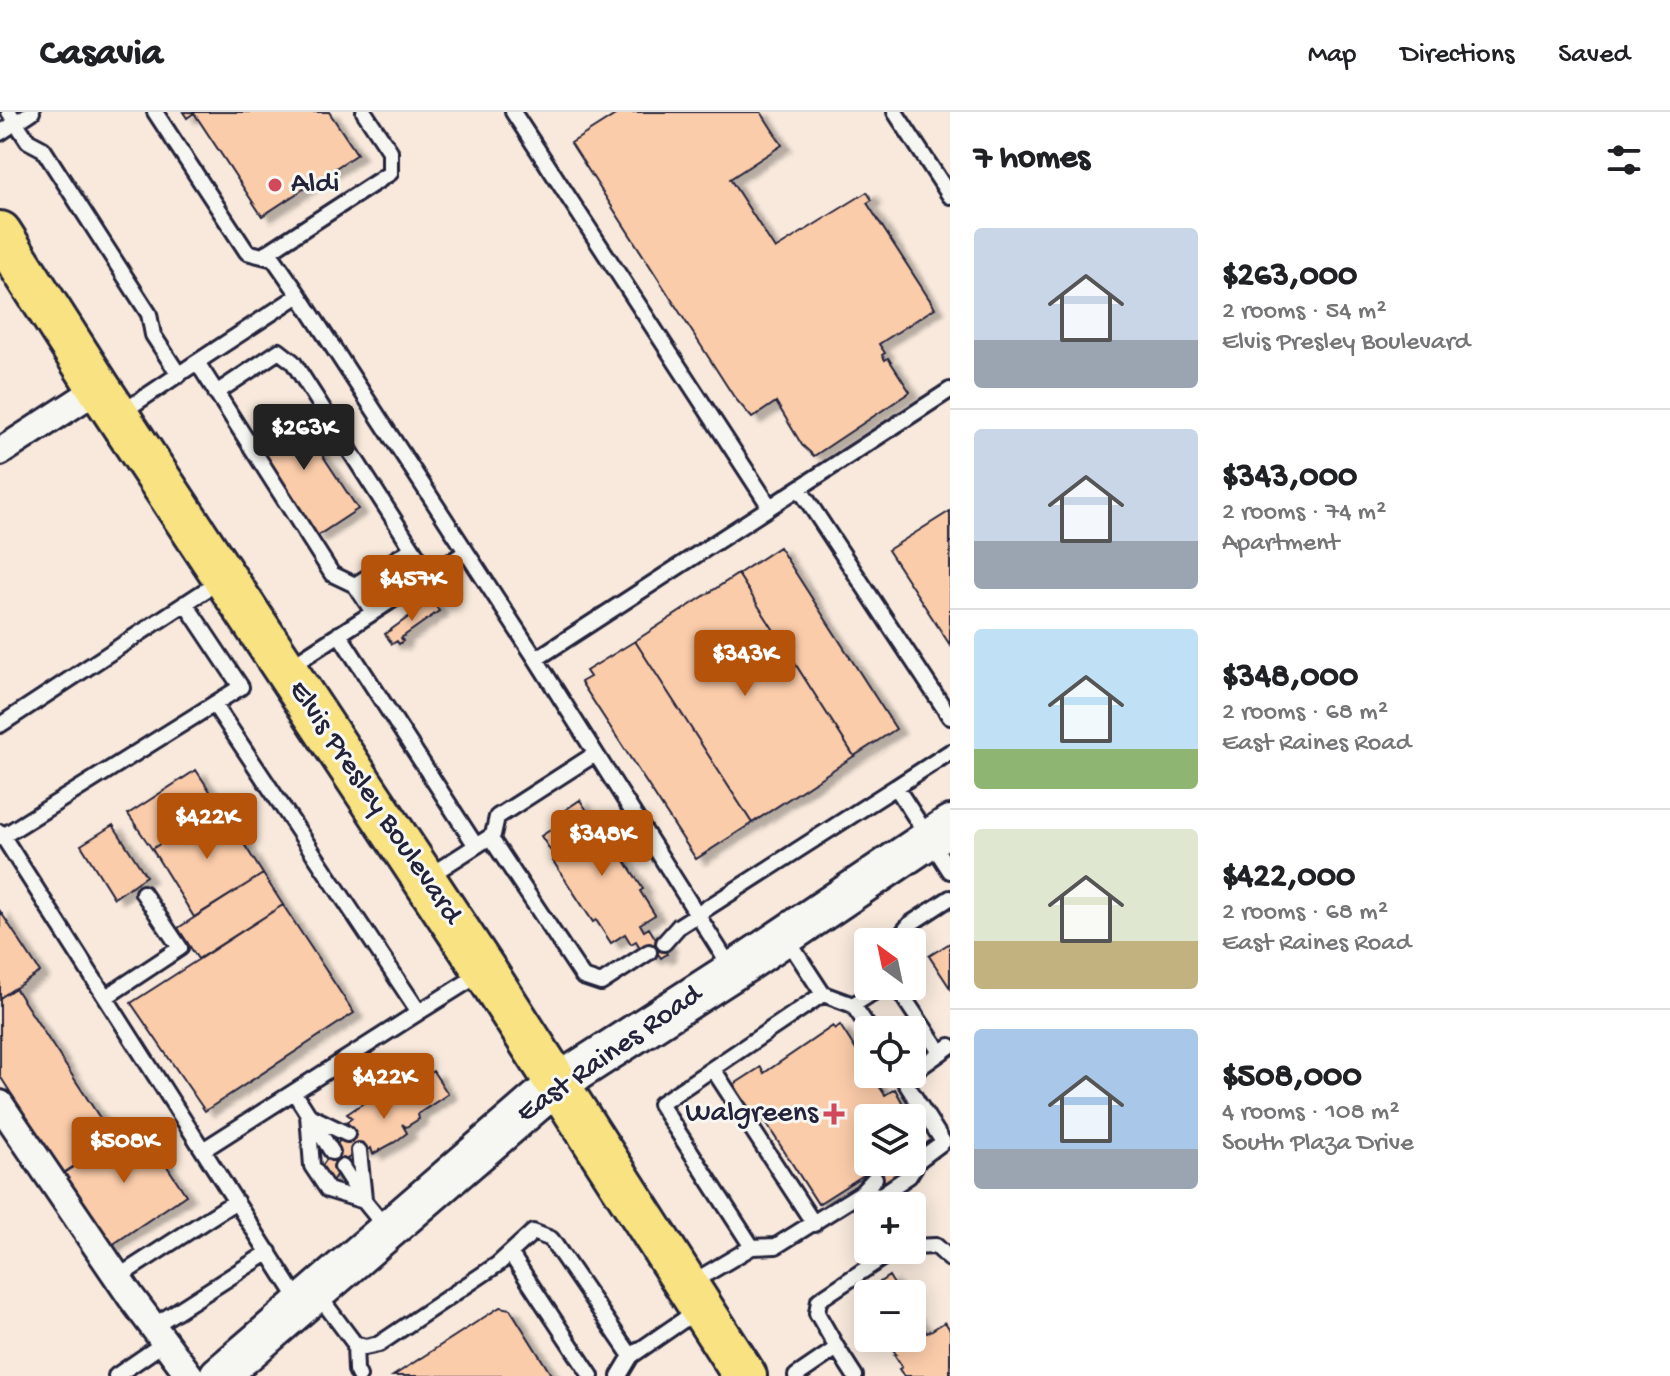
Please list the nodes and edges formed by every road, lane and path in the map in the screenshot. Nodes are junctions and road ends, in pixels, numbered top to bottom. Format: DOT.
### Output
graph roads {
  1 [pos="32,112"];
  2 [pos="155,112"];
  3 [pos="364,112"];
  4 [pos="513,112"];
  5 [pos="895,112"];
  6 [pos="12,117"];
  7 [pos="0,133"];
  8 [pos="950,196"];
  9 [pos="0,233"];
  10 [pos="262,256"];
  11 [pos="299,295"];
  12 [pos="197,362"];
  13 [pos="179,375"];
  14 [pos="950,390"];
  15 [pos="216,393"];
  16 [pos="108,402"];
  17 [pos="2,446"];
  18 [pos="799,488"];
  19 [pos="770,507"];
  20 [pos="412,549"];
  21 [pos="466,552"];
  22 [pos="430,576"];
  23 [pos="225,578"];
  24 [pos="355,585"];
  25 [pos="185,603"];
  26 [pos="373,612"];
  27 [pos="339,634"];
  28 [pos="536,659"];
  29 [pos="286,669"];
  30 [pos="214,704"];
  31 [pos="950,717"];
  32 [pos="0,725"];
  33 [pos="950,752"];
  34 [pos="595,754"];
  35 [pos="896,787"];
  36 [pos="939,832"];
  37 [pos="1,835"];
  38 [pos="490,837"];
  39 [pos="476,846"];
  40 [pos="950,871"];
  41 [pos="425,879"];
  42 [pos="143,893"];
  43 [pos="950,898"];
  44 [pos="697,915"];
  45 [pos="907,928"];
  46 [pos="784,936"];
  47 [pos="664,943"];
  48 [pos="649,952"];
  49 [pos="485,971"];
  50 [pos="733,971"];
  51 [pos="823,994"];
  52 [pos="106,997"];
  53 [pos="861,1000"];
  54 [pos="907,1000"];
  55 [pos="853,1005"];
  56 [pos="419,1012"];
  57 [pos="860,1016"];
  58 [pos="945,1049"];
  59 [pos="926,1062"];
  60 [pos="713,1069"];
  61 [pos="557,1084"];
  62 [pos="294,1092"];
  63 [pos="0,1104"];
  64 [pos="926,1111"];
  65 [pos="308,1115"];
  66 [pos="203,1150"];
  67 [pos="926,1153"];
  68 [pos="909,1176"];
  69 [pos="875,1178"];
  70 [pos="862,1192"];
  71 [pos="885,1192"];
  72 [pos="854,1198"];
  73 [pos="236,1201"];
  74 [pos="364,1201"];
  75 [pos="814,1224"];
  76 [pos="388,1230"];
  77 [pos="926,1246"];
  78 [pos="752,1247"];
  79 [pos="269,1252"];
  80 [pos="510,1253"];
  81 [pos="950,1259"];
  82 [pos="873,1264"];
  83 [pos="118,1277"];
  84 [pos="694,1296"];
  85 [pos="308,1298"];
  86 [pos="158,1335"];
  87 [pos="355,1344"];
  88 [pos="837,1348"];
  89 [pos="631,1356"];
  90 [pos="116,1376"];
  91 [pos="190,1376"];
  92 [pos="219,1376"];
  93 [pos="359,1376"];
  94 [pos="591,1376"];
  95 [pos="619,1376"];
  96 [pos="745,1376"];
  97 [pos="796,1376"];
  98 [pos="855,1376"];
  1 -- 6 [label="lane"];
  2 -- 10 [label="lane"];
  3 -- 10 [label="lane"];
  4 -- 19 [label="lane"];
  5 -- 8 [label="lane"];
  6 -- 7 [label="lane"];
  6 -- 13 [label="lane"];
  9 -- 16 [label="main road, Elvis Presley Boulevard"];
  10 -- 11 [label="lane"];
  11 -- 12 [label="lane"];
  11 -- 21 [label="lane"];
  12 -- 13 [label="lane"];
  12 -- 15 [label="lane"];
  13 -- 16 [label="lane"];
  14 -- 18 [label="lane"];
  15 -- 20 [label="lane"];
  15 -- 24 [label="lane"];
  16 -- 17 [label="street"];
  16 -- 23 [label="main road, Elvis Presley Boulevard"];
  18 -- 19 [label="lane"];
  18 -- 31 [label="lane"];
  19 -- 28 [label="lane"];
  20 -- 22 [label="lane"];
  20 -- 24 [label="lane"];
  21 -- 22 [label="lane"];
  21 -- 28 [label="lane"];
  22 -- 26 [label="lane"];
  23 -- 25 [label="lane"];
  23 -- 29 [label="main road, Elvis Presley Boulevard"];
  24 -- 26 [label="lane"];
  25 -- 30 [label="lane"];
  25 -- 32 [label="lane"];
  26 -- 27 [label="lane"];
  27 -- 29 [label="lane"];
  27 -- 39 [label="lane"];
  28 -- 34 [label="lane"];
  29 -- 41 [label="main road, Elvis Presley Boulevard"];
  30 -- 37 [label="lane"];
  30 -- 56 [label="lane"];
  33 -- 35 [label="lane"];
  34 -- 38 [label="lane"];
  34 -- 44 [label="lane"];
  35 -- 36 [label="lane"];
  35 -- 44 [label="lane"];
  36 -- 40 [label="lane"];
  36 -- 46 [label="main road, East Raines Road"];
  37 -- 52 [label="lane"];
  38 -- 39 [label="lane"];
  38 -- 48 [label="lane"];
  39 -- 41 [label="lane"];
  41 -- 49 [label="main road, Elvis Presley Boulevard"];
  42 -- 52 [label="lane"];
  43 -- 45 [label="lane"];
  44 -- 47 [label="lane"];
  44 -- 50 [label="lane"];
  46 -- 50 [label="main road, East Raines Road"];
  46 -- 51 [label="lane"];
  49 -- 56 [label="lane"];
  49 -- 61 [label="main road, Elvis Presley Boulevard"];
  50 -- 61 [label="main road, East Raines Road"];
  51 -- 55 [label="lane"];
  51 -- 60 [label="lane"];
  52 -- 66 [label="lane"];
  53 -- 55 [label="lane"];
  54 -- 58 [label="lane"];
  55 -- 57 [label="lane"];
  56 -- 62 [label="lane"];
  58 -- 59 [label="lane"];
  60 -- 75 [label="lane"];
  60 -- 78 [label="lane"];
  61 -- 76 [label="main road, East Raines Road"];
  61 -- 84 [label="main road, Elvis Presley Boulevard"];
  62 -- 65 [label="lane"];
  62 -- 66 [label="lane"];
  63 -- 83 [label="street"];
  64 -- 67 [label="lane"];
  65 -- 65 [label="lane"];
  65 -- 74 [label="lane"];
  66 -- 73 [label="lane"];
  68 -- 71 [label="lane"];
  69 -- 70 [label="lane"];
  72 -- 75 [label="lane"];
  73 -- 79 [label="lane"];
  73 -- 83 [label="lane"];
  74 -- 74 [label="lane"];
  74 -- 76 [label="lane"];
  75 -- 78 [label="lane"];
  76 -- 85 [label="main road, East Raines Road"];
  77 -- 81 [label="lane"];
  78 -- 84 [label="lane"];
  79 -- 85 [label="lane"];
  79 -- 86 [label="lane"];
  80 -- 87 [label="lane"];
  80 -- 89 [label="lane"];
  80 -- 94 [label="lane"];
  82 -- 88 [label="lane"];
  83 -- 86 [label="street"];
  84 -- 89 [label="lane"];
  84 -- 96 [label="main road, Elvis Presley Boulevard"];
  85 -- 87 [label="lane"];
  85 -- 92 [label="main road, East Raines Road"];
  86 -- 90 [label="lane"];
  86 -- 91 [label="street"];
  87 -- 93 [label="lane"];
  88 -- 97 [label="lane"];
  88 -- 98 [label="lane"];
  89 -- 95 [label="lane"];
}
